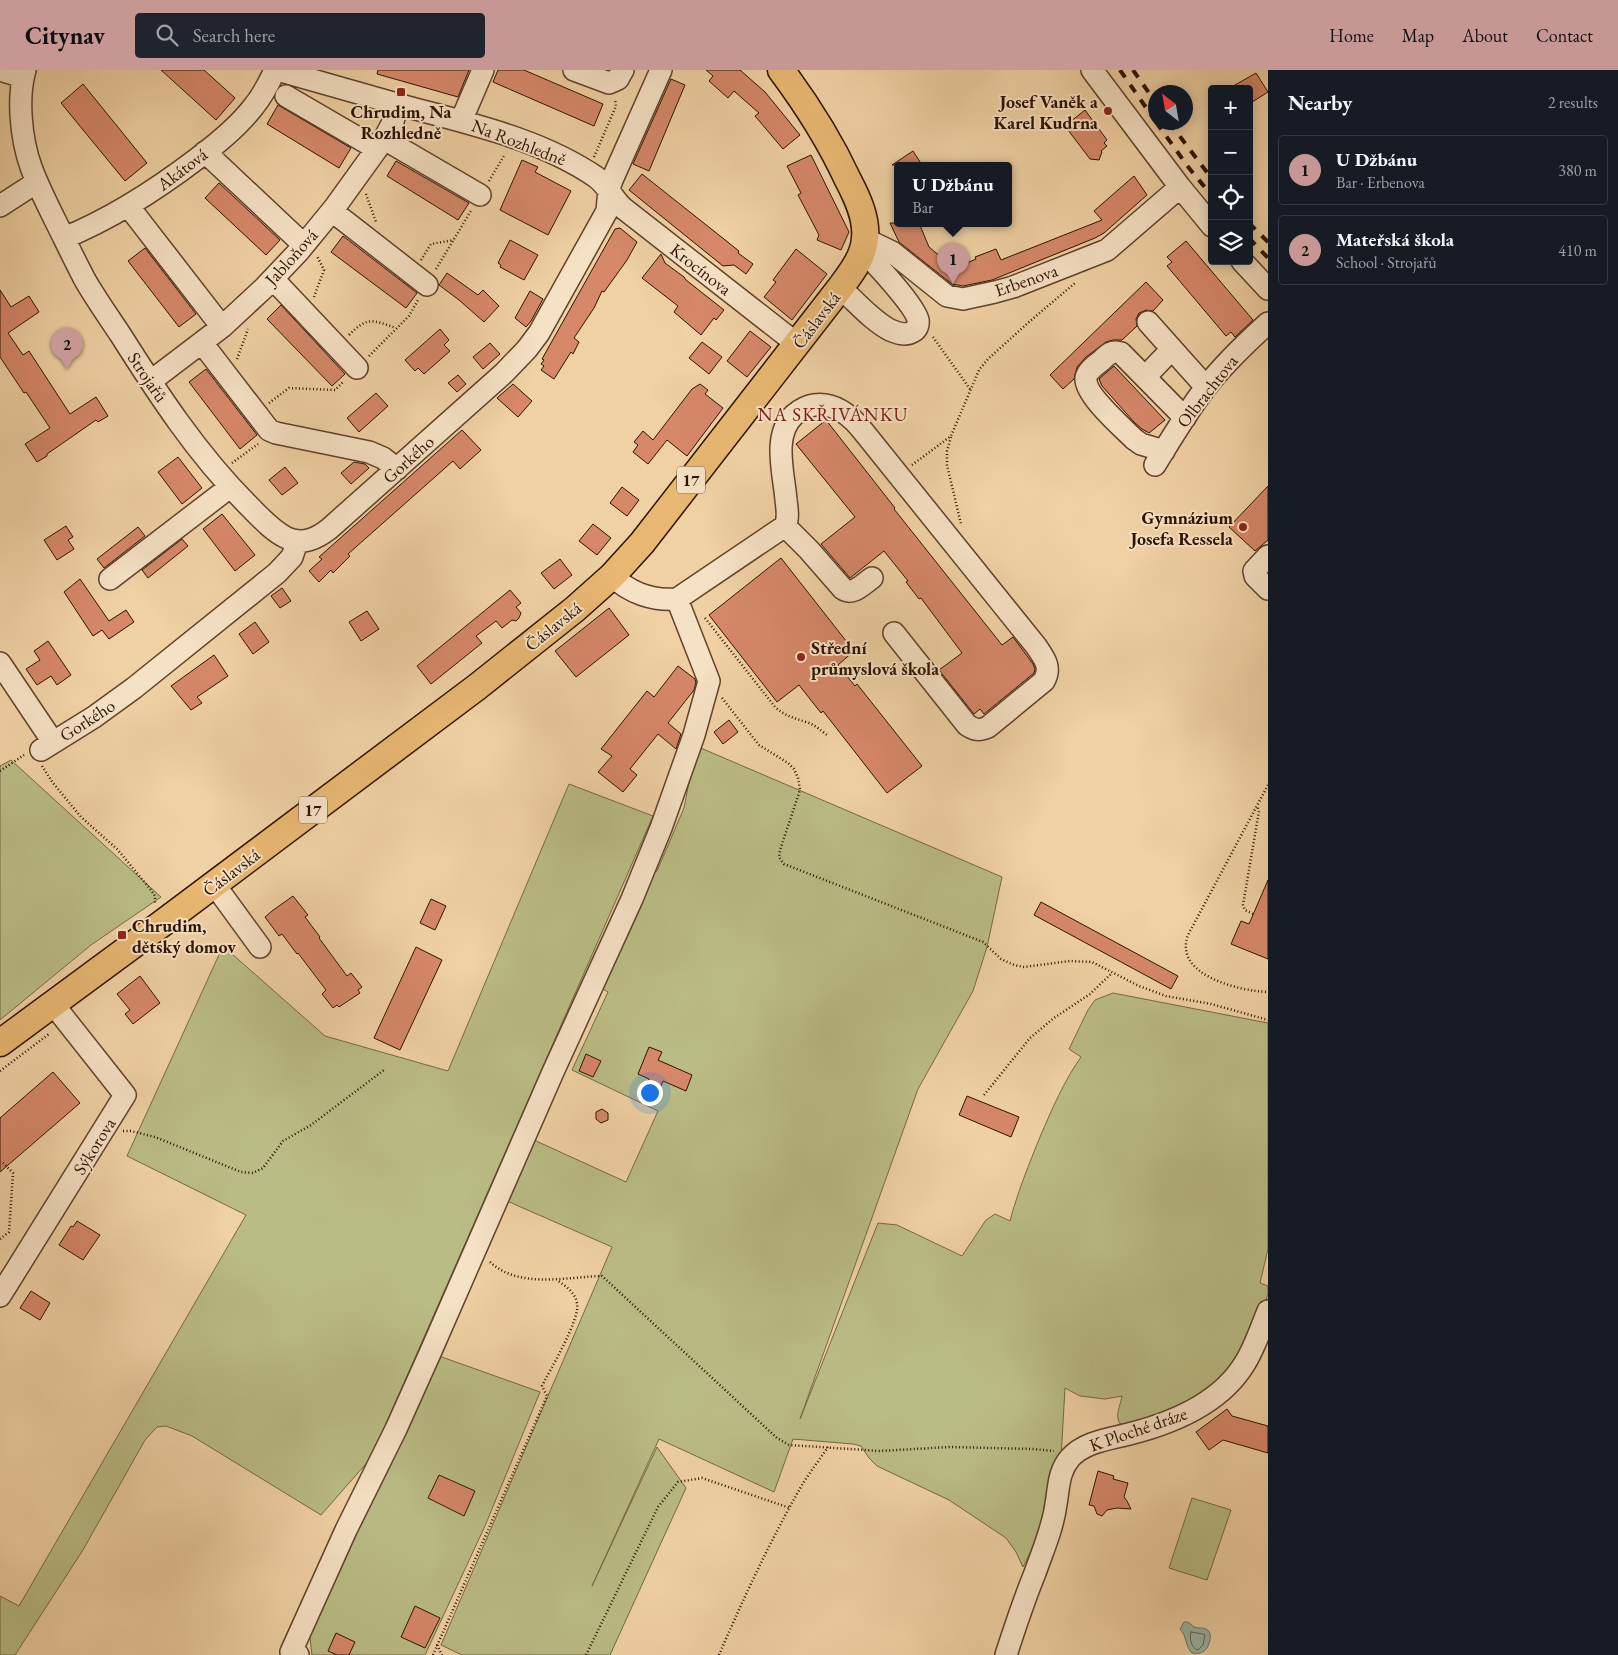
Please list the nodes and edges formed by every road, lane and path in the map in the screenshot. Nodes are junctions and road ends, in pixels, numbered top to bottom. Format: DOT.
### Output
graph roads {
  1 [pos="0,70"];
  2 [pos="276,70"];
  3 [pos="483,70"];
  4 [pos="574,70"];
  5 [pos="662,70"];
  6 [pos="780,70"];
  7 [pos="1092,70"];
  8 [pos="24,73"];
  9 [pos="618,76"];
  10 [pos="332,77"];
  11 [pos="286,96"];
  12 [pos="397,104"];
  13 [pos="461,120"];
  14 [pos="380,144"];
  15 [pos="206,152"];
  16 [pos="505,153"];
  17 [pos="592,163"];
  18 [pos="359,174"];
  19 [pos="37,182"];
  20 [pos="1180,188"];
  21 [pos="609,189"];
  22 [pos="480,195"];
  23 [pos="0,206"];
  24 [pos="129,206"];
  25 [pos="332,211"];
  26 [pos="1208,221"];
  27 [pos="64,238"];
  28 [pos="365,238"];
  29 [pos="454,240"];
  30 [pos="306,243"];
  31 [pos="864,245"];
  32 [pos="1246,265"];
  33 [pos="273,279"];
  34 [pos="420,279"];
  35 [pos="840,288"];
  36 [pos="1268,289"];
  37 [pos="915,313"];
  38 [pos="307,315"];
  39 [pos="1029,322"];
  40 [pos="1148,322"];
  41 [pos="1268,323"];
  42 [pos="250,324"];
  43 [pos="222,327"];
  44 [pos="396,328"];
  45 [pos="202,343"];
  46 [pos="797,344"];
  47 [pos="337,346"];
  48 [pos="1172,349"];
  49 [pos="357,368"];
  50 [pos="1144,377"];
  51 [pos="230,379"];
  52 [pos="151,381"];
  53 [pos="1206,387"];
  54 [pos="970,389"];
  55 [pos="255,413"];
  56 [pos="1185,418"];
  57 [pos="271,430"];
  58 [pos="951,436"];
  59 [pos="397,469"];
  60 [pos="898,475"];
  61 [pos="224,480"];
  62 [pos="785,526"];
  63 [pos="296,542"];
  64 [pos="960,552"];
  65 [pos="1268,556"];
  66 [pos="612,576"];
  67 [pos="872,578"];
  68 [pos="110,579"];
  69 [pos="1268,589"];
  70 [pos="682,596"];
  71 [pos="894,633"];
  72 [pos="0,663"];
  73 [pos="709,681"];
  74 [pos="827,735"];
  75 [pos="47,746"];
  76 [pos="0,771"];
  77 [pos="1268,785"];
  78 [pos="1257,806"];
  79 [pos="214,884"];
  80 [pos="1253,914"];
  81 [pos="160,925"];
  82 [pos="260,947"];
  83 [pos="1112,973"];
  84 [pos="1268,992"];
  85 [pos="53,1004"];
  86 [pos="1268,1020"];
  87 [pos="0,1043"];
  88 [pos="384,1070"];
  89 [pos="984,1095"];
  90 [pos="104,1131"];
  91 [pos="1,1161"];
  92 [pos="0,1239"];
  93 [pos="476,1249"];
  94 [pos="556,1279"];
  95 [pos="0,1296"];
  96 [pos="1268,1311"];
  97 [pos="828,1447"];
  98 [pos="1075,1453"];
  99 [pos="790,1508"];
  100 [pos="437,1645"];
  101 [pos="298,1655"];
  102 [pos="433,1655"];
  103 [pos="442,1655"];
  104 [pos="586,1655"];
  105 [pos="719,1655"];
  106 [pos="1006,1655"];
  1 -- 8 [label="street"];
  2 -- 10 [label="street, Na Rozhledně"];
  2 -- 15 [label="street, Akátová"];
  3 -- 13 [label="street"];
  4 -- 9 [label="street"];
  5 -- 21 [label="street, Gorkého"];
  6 -- 31 [label="main road"];
  7 -- 20 [label="street"];
  8 -- 19 [label="street, Strojařů"];
  9 -- 17 [label="path"];
  10 -- 12 [label="street, Na Rozhledně"];
  11 -- 14 [label="street"];
  12 -- 13 [label="street, Na Rozhledně"];
  12 -- 14 [label="street, Jabloňová"];
  13 -- 21 [label="street, Na Rozhledně"];
  14 -- 18 [label="street, Jabloňová"];
  14 -- 22 [label="street"];
  15 -- 24 [label="street, Akátová"];
  15 -- 30 [label="street"];
  16 -- 22 [label="path"];
  18 -- 25 [label="street, Jabloňová"];
  18 -- 28 [label="path"];
  19 -- 23 [label="street"];
  19 -- 27 [label="street, Strojařů"];
  20 -- 26 [label="street"];
  20 -- 31 [label="street, Erbenova"];
  21 -- 46 [label="street, Krocínova"];
  21 -- 59 [label="street, Gorkého"];
  22 -- 29 [label="path"];
  24 -- 27 [label="street, Akátová"];
  24 -- 43 [label="street"];
  25 -- 28 [label="street"];
  25 -- 30 [label="street, Jabloňová"];
  27 -- 52 [label="street, Strojařů"];
  28 -- 34 [label="street"];
  29 -- 34 [label="path"];
  29 -- 34 [label="path"];
  30 -- 33 [label="street, Jabloňová"];
  30 -- 38 [label="path"];
  31 -- 35 [label="main road, Čáslavská / 17"];
  31 -- 37 [label="street"];
  32 -- 36 [label="street"];
  33 -- 38 [label="street"];
  33 -- 43 [label="street, Jabloňová"];
  34 -- 44 [label="path"];
  35 -- 37 [label="street"];
  35 -- 46 [label="main road, Čáslavská / 17"];
  37 -- 54 [label="path"];
  38 -- 47 [label="street"];
  39 -- 54 [label="path"];
  40 -- 48 [label="street"];
  41 -- 53 [label="street, Olbrachtova"];
  42 -- 51 [label="path"];
  43 -- 45 [label="street, Jabloňová"];
  44 -- 47 [label="path"];
  44 -- 49 [label="path"];
  45 -- 51 [label="street"];
  45 -- 52 [label="street, Jabloňová"];
  46 -- 66 [label="main road, Čáslavská / 17"];
  47 -- 49 [label="street"];
  48 -- 50 [label="street"];
  48 -- 53 [label="street"];
  49 -- 55 [label="path"];
  50 -- 56 [label="street"];
  50 -- 56 [label="street, Olbrachtova"];
  51 -- 55 [label="street"];
  52 -- 61 [label="street, Strojařů"];
  53 -- 56 [label="street, Olbrachtova"];
  54 -- 58 [label="path"];
  55 -- 57 [label="street"];
  57 -- 59 [label="street"];
  57 -- 61 [label="path"];
  58 -- 60 [label="path"];
  58 -- 64 [label="path"];
  59 -- 63 [label="street, Gorkého"];
  60 -- 62 [label="street"];
  60 -- 64 [label="street"];
  61 -- 63 [label="street, Strojařů"];
  61 -- 68 [label="street"];
  62 -- 67 [label="street"];
  62 -- 70 [label="street"];
  63 -- 75 [label="street, Gorkého"];
  64 -- 71 [label="street"];
  65 -- 69 [label="street"];
  66 -- 70 [label="street"];
  66 -- 79 [label="main road, Čáslavská / 17"];
  70 -- 73 [label="street"];
  70 -- 74 [label="path"];
  72 -- 75 [label="street"];
  73 -- 83 [label="path"];
  73 -- 93 [label="street"];
  75 -- 76 [label="path"];
  75 -- 81 [label="path"];
  77 -- 78 [label="path"];
  78 -- 80 [label="path"];
  78 -- 84 [label="path"];
  79 -- 81 [label="main road, Čáslavská / 17"];
  79 -- 82 [label="street"];
  81 -- 85 [label="main road, Čáslavská / 17"];
  83 -- 86 [label="path"];
  83 -- 89 [label="path"];
  85 -- 87 [label="main road, Čáslavská / 17"];
  85 -- 90 [label="street, Sýkorova"];
  88 -- 90 [label="path"];
  90 -- 95 [label="street, Sýkorova"];
  91 -- 92 [label="path"];
  93 -- 94 [label="path"];
  93 -- 101 [label="street"];
  94 -- 97 [label="path"];
  94 -- 100 [label="path"];
  96 -- 98 [label="street, K Ploché dráze"];
  97 -- 98 [label="path"];
  97 -- 99 [label="path"];
  98 -- 106 [label="street"];
  99 -- 104 [label="path"];
  99 -- 105 [label="path"];
  100 -- 102 [label="path"];
  100 -- 103 [label="path"];
}
